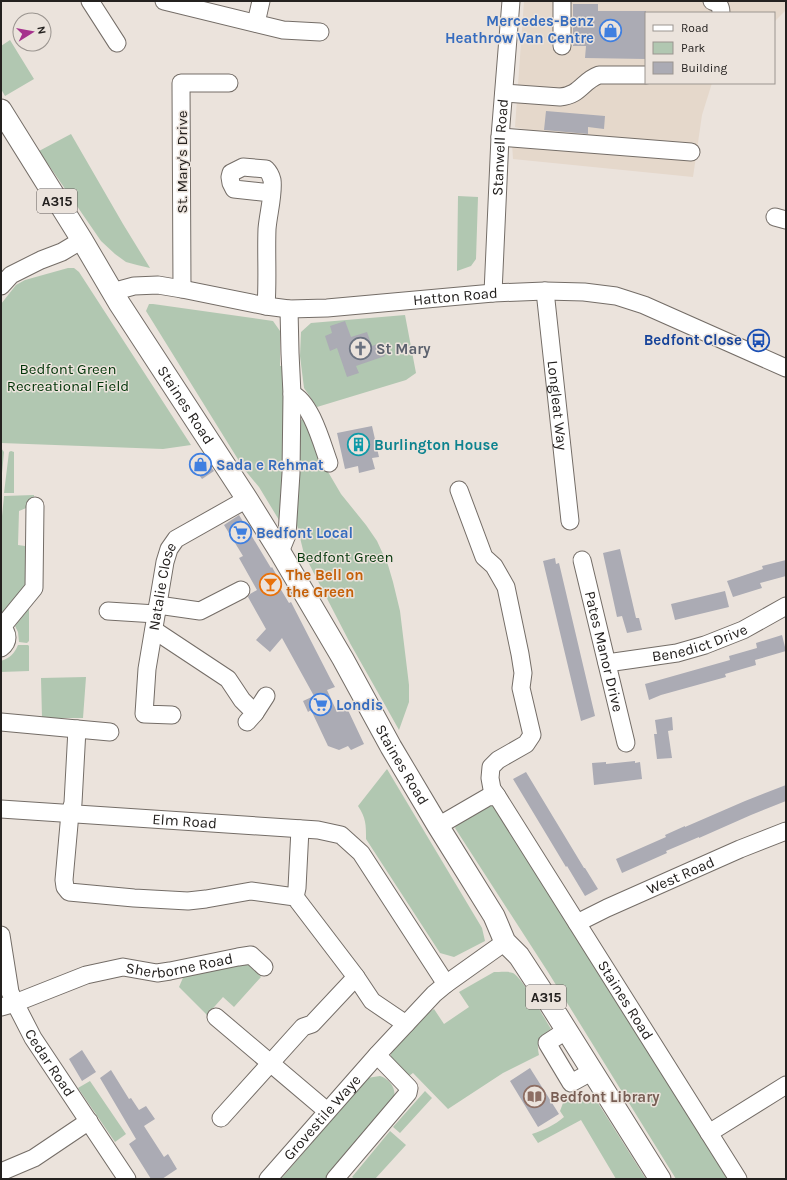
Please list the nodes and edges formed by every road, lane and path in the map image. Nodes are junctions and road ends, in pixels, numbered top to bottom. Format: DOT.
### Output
graph roads {
  1 [pos="90,1"];
  2 [pos="164,1"];
  3 [pos="261,1"];
  4 [pos="562,1"];
  5 [pos="712,1"];
  6 [pos="511,2"];
  7 [pos="721,12"];
  8 [pos="256,23"];
  9 [pos="320,32"];
  10 [pos="117,43"];
  11 [pos="562,46"];
  12 [pos="645,75"];
  13 [pos="229,84"];
  14 [pos="504,94"];
  15 [pos="1,110"];
  16 [pos="500,137"];
  17 [pos="691,152"];
  18 [pos="271,194"];
  19 [pos="82,240"];
  20 [pos="1,286"];
  21 [pos="182,289"];
  22 [pos="545,291"];
  23 [pos="112,292"];
  24 [pos="493,293"];
  25 [pos="266,306"];
  26 [pos="289,309"];
  27 [pos="786,368"];
  28 [pos="292,394"];
  29 [pos="329,463"];
  30 [pos="459,490"];
  31 [pos="247,499"];
  32 [pos="35,506"];
  33 [pos="570,521"];
  34 [pos="280,552"];
  35 [pos="582,560"];
  36 [pos="241,590"];
  37 [pos="786,606"];
  38 [pos="108,611"];
  39 [pos="156,616"];
  40 [pos="1,627"];
  41 [pos="1,648"];
  42 [pos="607,663"];
  43 [pos="266,696"];
  44 [pos="172,715"];
  45 [pos="1,722"];
  46 [pos="77,729"];
  47 [pos="110,732"];
  48 [pos="626,743"];
  49 [pos="497,796"];
  50 [pos="1,809"];
  51 [pos="70,813"];
  52 [pos="438,826"];
  53 [pos="300,829"];
  54 [pos="786,831"];
  55 [pos="295,897"];
  56 [pos="577,923"];
  57 [pos="1,935"];
  58 [pos="505,942"];
  59 [pos="264,967"];
  60 [pos="356,977"];
  61 [pos="446,984"];
  62 [pos="8,1005"];
  63 [pos="216,1017"];
  64 [pos="406,1024"];
  65 [pos="377,1055"];
  66 [pos="271,1063"];
  67 [pos="786,1085"];
  68 [pos="327,1111"];
  69 [pos="221,1118"];
  70 [pos="89,1121"];
  71 [pos="709,1133"];
  72 [pos="1,1172"];
  73 [pos="127,1179"];
  74 [pos="268,1179"];
  75 [pos="335,1179"];
  76 [pos="660,1179"];
  77 [pos="738,1179"];
  1 -- 10 [label="street"];
  2 -- 8 [label="street"];
  3 -- 8 [label="street"];
  4 -- 11 [label="street"];
  5 -- 7 [label="street"];
  6 -- 14 [label="street, Stanwell Road"];
  8 -- 9 [label="street"];
  12 -- 14 [label="street"];
  13 -- 21 [label="street, St. Mary's Drive"];
  14 -- 16 [label="street, Stanwell Road"];
  15 -- 19 [label="main road, Staines Road / A315"];
  16 -- 17 [label="street"];
  16 -- 24 [label="street, Stanwell Road"];
  18 -- 25 [label="street"];
  19 -- 20 [label="street"];
  19 -- 23 [label="main road, Staines Road / A315"];
  21 -- 23 [label="street, Hatton Road"];
  21 -- 25 [label="street, Hatton Road"];
  22 -- 24 [label="street, Hatton Road"];
  22 -- 27 [label="street, Hatton Road"];
  22 -- 33 [label="street, Longleat Way"];
  23 -- 31 [label="main road, Staines Road / A315"];
  24 -- 26 [label="street, Hatton Road"];
  25 -- 26 [label="street, Hatton Road"];
  26 -- 28 [label="street"];
  28 -- 29 [label="street"];
  28 -- 34 [label="street"];
  30 -- 49 [label="street, Staines Road"];
  31 -- 34 [label="main road, Staines Road / A315"];
  31 -- 39 [label="street, Natalie Close"];
  32 -- 40 [label="street"];
  34 -- 52 [label="main road, Staines Road / A315"];
  35 -- 42 [label="street, Pates Manor Drive"];
  36 -- 39 [label="street"];
  37 -- 42 [label="street, Benedict Drive"];
  38 -- 39 [label="street"];
  39 -- 43 [label="street"];
  39 -- 44 [label="street, Natalie Close"];
  40 -- 41 [label="street"];
  42 -- 48 [label="street, Pates Manor Drive"];
  45 -- 46 [label="street"];
  46 -- 47 [label="street"];
  46 -- 51 [label="street"];
  49 -- 52 [label="street"];
  49 -- 56 [label="street, Staines Road"];
  50 -- 51 [label="street, Elm Road"];
  51 -- 53 [label="street, Elm Road"];
  51 -- 55 [label="street"];
  52 -- 58 [label="main road, Staines Road / A315"];
  53 -- 55 [label="street"];
  53 -- 61 [label="street, Elm Road"];
  54 -- 56 [label="street, West Road"];
  55 -- 60 [label="street"];
  56 -- 71 [label="street, Staines Road"];
  57 -- 62 [label="street, Cedar Road"];
  58 -- 61 [label="street, Grovestile Waye"];
  58 -- 76 [label="main road, Staines Road / A315"];
  59 -- 62 [label="street, Sherborne Road"];
  60 -- 64 [label="street"];
  60 -- 66 [label="street"];
  61 -- 64 [label="street, Grovestile Waye"];
  62 -- 70 [label="street, Cedar Road"];
  63 -- 66 [label="street"];
  64 -- 65 [label="street, Grovestile Waye"];
  65 -- 68 [label="street, Grovestile Waye"];
  65 -- 75 [label="street"];
  66 -- 68 [label="street"];
  66 -- 69 [label="street"];
  67 -- 71 [label="street"];
  68 -- 74 [label="street, Grovestile Waye"];
  70 -- 72 [label="street"];
  70 -- 73 [label="street, Cedar Road"];
  71 -- 77 [label="street, Staines Road"];
}
